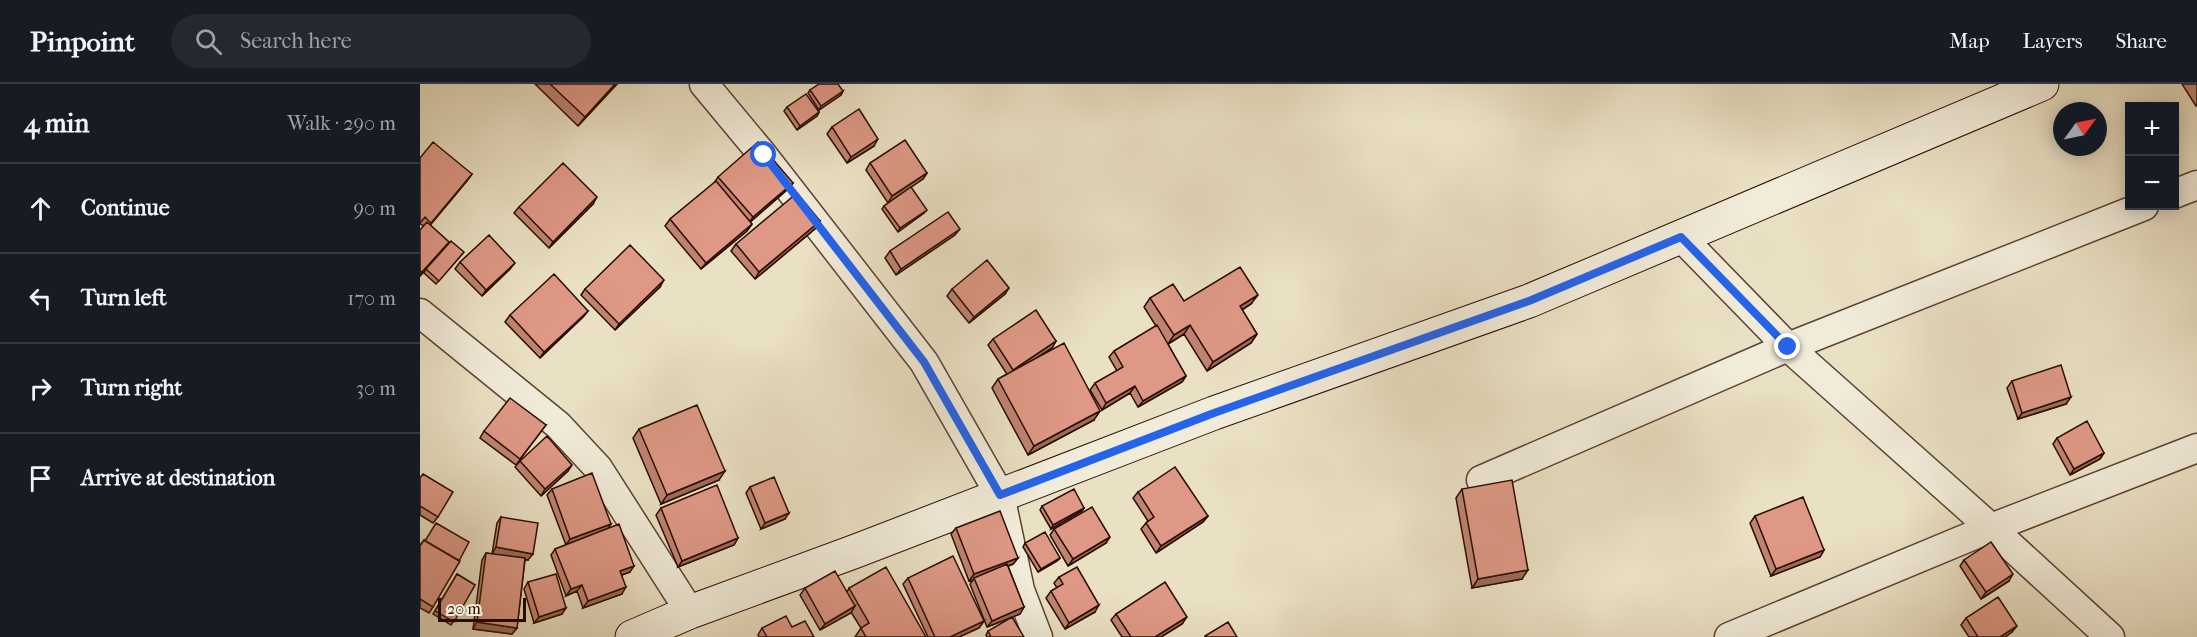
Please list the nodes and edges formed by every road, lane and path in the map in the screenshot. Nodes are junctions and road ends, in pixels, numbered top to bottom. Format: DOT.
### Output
graph roads {
  1 [pos="704,84"];
  2 [pos="2042,84"];
  3 [pos="2197,185"];
  4 [pos="2179,192"];
  5 [pos="2134,210"];
  6 [pos="1681,237"];
  7 [pos="420,313"];
  8 [pos="1788,347"];
  9 [pos="2197,448"];
  10 [pos="1480,480"];
  11 [pos="1000,495"];
  12 [pos="1991,528"];
  13 [pos="690,612"];
  14 [pos="632,637"];
  15 [pos="1038,637"];
  16 [pos="1729,637"];
  17 [pos="2110,637"];
  1 -- 11 [label="street"];
  2 -- 6 [label="main road"];
  3 -- 4 [label="street"];
  5 -- 8 [label="street"];
  6 -- 8 [label="street"];
  6 -- 11 [label="main road"];
  7 -- 13 [label="street"];
  8 -- 10 [label="street"];
  8 -- 12 [label="street"];
  9 -- 12 [label="street"];
  11 -- 13 [label="main road"];
  11 -- 15 [label="street"];
  12 -- 16 [label="street"];
  12 -- 17 [label="street"];
  13 -- 14 [label="main road"];
}
